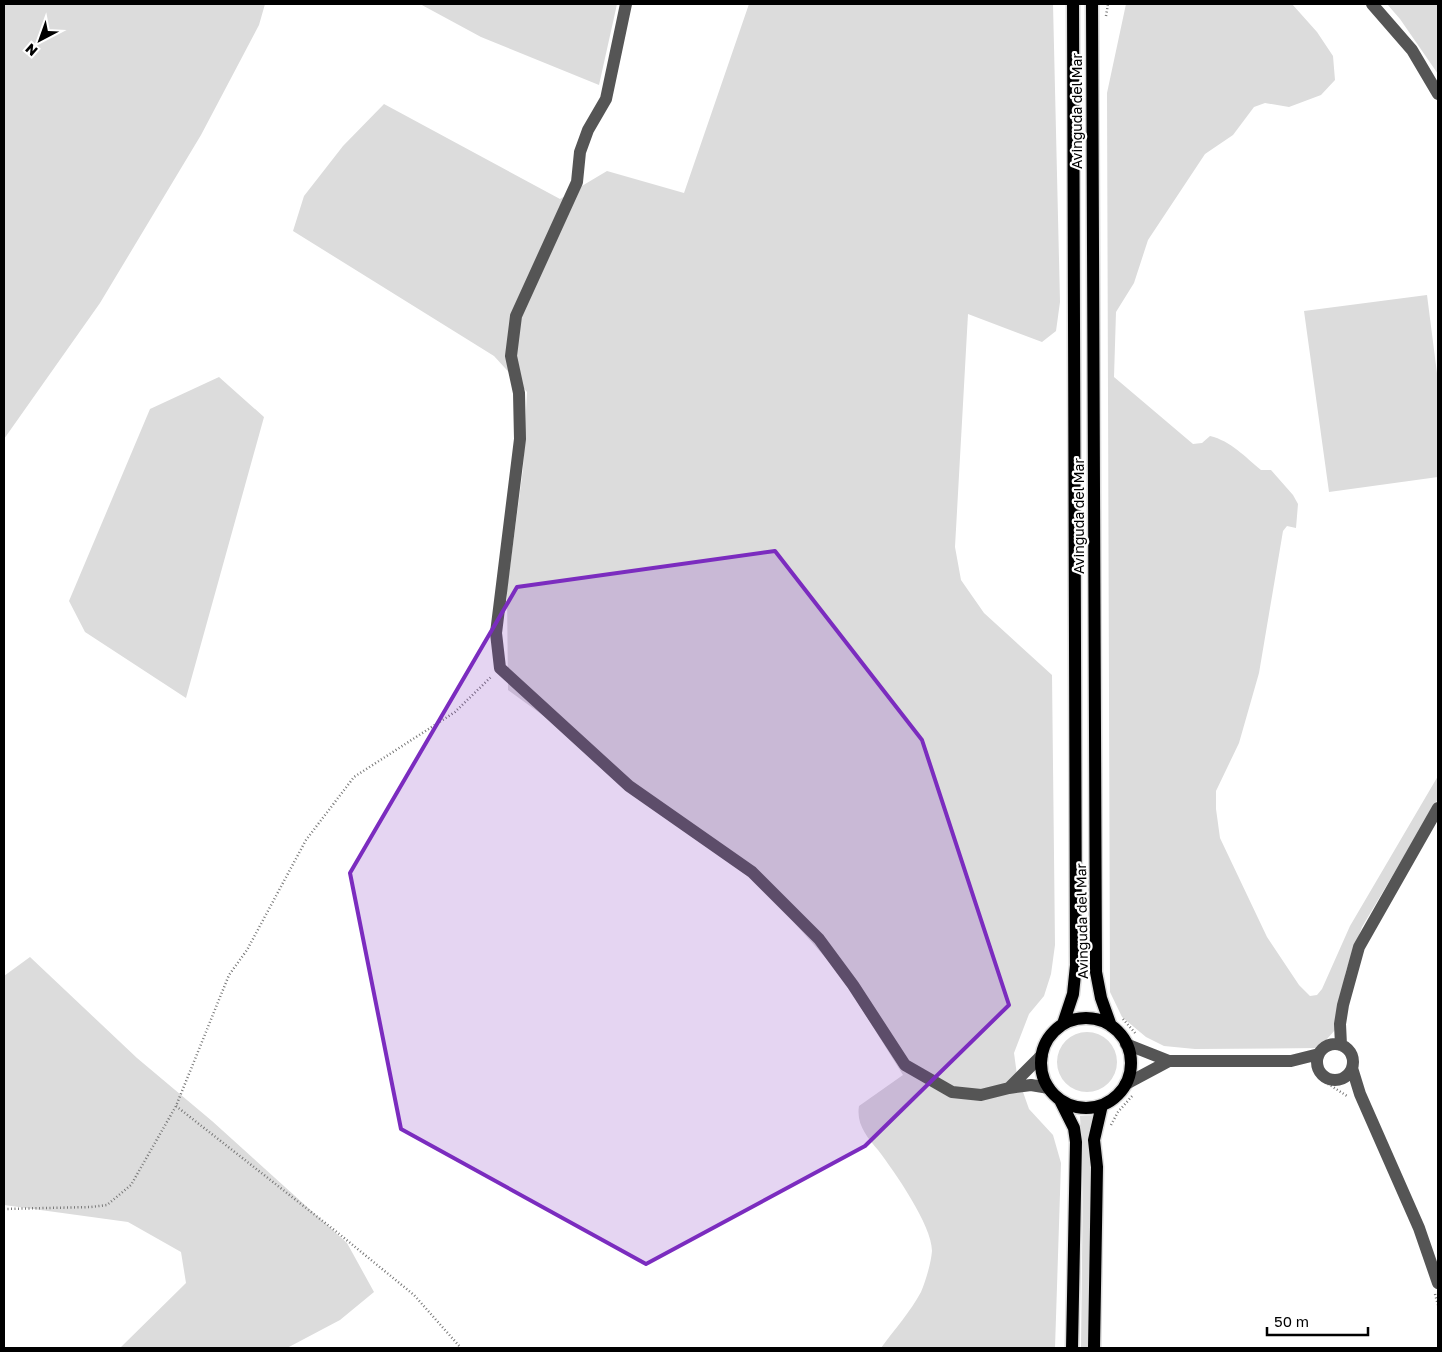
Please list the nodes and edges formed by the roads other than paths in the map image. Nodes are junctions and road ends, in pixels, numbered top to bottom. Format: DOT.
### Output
graph roads {
  1 [pos="626,4"];
  2 [pos="1073,4"];
  3 [pos="1092,4"];
  4 [pos="1372,4"];
  5 [pos="1438,94"];
  6 [pos="1438,808"];
  7 [pos="1062,1024"];
  8 [pos="1111,1026"];
  9 [pos="1126,1044"];
  10 [pos="1341,1045"];
  11 [pos="1317,1054"];
  12 [pos="1042,1055"];
  13 [pos="1169,1061"];
  14 [pos="1291,1061"];
  15 [pos="1352,1068"];
  16 [pos="1318,1071"];
  17 [pos="1126,1084"];
  18 [pos="1009,1088"];
  19 [pos="1049,1088"];
  20 [pos="1060,1100"];
  21 [pos="1102,1104"];
  22 [pos="1435,1285"];
  23 [pos="1072,1348"];
  24 [pos="1094,1348"];
  1 -- 18 [label="street"];
  2 -- 7 [label="main road, Avinguda del Mar"];
  3 -- 8 [label="main road, Avinguda del Mar"];
  4 -- 5 [label="street"];
  6 -- 10 [label="street"];
  7 -- 8 [label="main road"];
  7 -- 12 [label="main road"];
  8 -- 9 [label="main road"];
  9 -- 13 [label="street"];
  9 -- 17 [label="main road"];
  10 -- 11 [label="street"];
  10 -- 15 [label="street"];
  11 -- 14 [label="street"];
  11 -- 16 [label="street"];
  12 -- 18 [label="street"];
  12 -- 19 [label="main road"];
  13 -- 14 [label="street"];
  13 -- 17 [label="street"];
  14 -- 16 [label="street"];
  15 -- 16 [label="street"];
  15 -- 22 [label="street"];
  17 -- 21 [label="main road"];
  18 -- 19 [label="street"];
  19 -- 20 [label="main road"];
  20 -- 21 [label="main road"];
  20 -- 23 [label="main road"];
  21 -- 24 [label="main road"];
}
